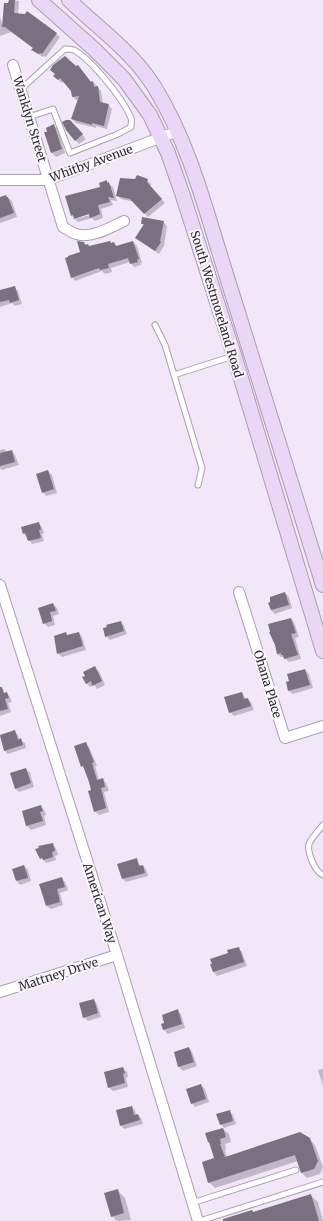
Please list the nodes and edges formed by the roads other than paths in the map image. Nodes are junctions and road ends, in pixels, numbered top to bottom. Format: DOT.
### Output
graph roads {
  1 [pos="39,0"];
  2 [pos="69,0"];
  3 [pos="14,65"];
  4 [pos="21,89"];
  5 [pos="29,117"];
  6 [pos="178,131"];
  7 [pos="161,137"];
  8 [pos="0,180"];
  9 [pos="48,180"];
  10 [pos="124,221"];
  11 [pos="155,325"];
  12 [pos="251,351"];
  13 [pos="234,355"];
  14 [pos="174,375"];
  15 [pos="198,485"];
  16 [pos="322,580"];
  17 [pos="302,583"];
  18 [pos="0,585"];
  19 [pos="239,592"];
  20 [pos="3,604"];
  21 [pos="323,651"];
  22 [pos="323,726"];
  23 [pos="323,825"];
  24 [pos="323,875"];
  25 [pos="117,955"];
  26 [pos="0,992"];
  27 [pos="296,1170"];
  28 [pos="323,1182"];
  29 [pos="192,1203"];
  30 [pos="199,1221"];
  1 -- 7 [label="main road, South Westmoreland Road"];
  2 -- 6 [label="main road, South Westmoreland Road"];
  3 -- 4 [label="street, Wanklyn Street"];
  4 -- 5 [label="street, Wanklyn Street"];
  4 -- 5 [label="lane"];
  5 -- 9 [label="street, Wanklyn Street"];
  6 -- 7 [label="street, Whitby Avenue"];
  6 -- 12 [label="main road, South Westmoreland Road"];
  7 -- 9 [label="street, Whitby Avenue"];
  7 -- 13 [label="main road, South Westmoreland Road"];
  8 -- 9 [label="street, Whitby Avenue"];
  9 -- 10 [label="street, Wanklyn Street"];
  11 -- 14 [label="lane"];
  12 -- 13 [label="main road"];
  12 -- 16 [label="main road, South Westmoreland Road"];
  13 -- 14 [label="lane"];
  13 -- 17 [label="main road, South Westmoreland Road"];
  14 -- 15 [label="lane"];
  16 -- 17 [label="main road"];
  17 -- 21 [label="main road, South Westmoreland Road"];
  18 -- 20 [label="street, American Way"];
  19 -- 22 [label="street, Ohana Place"];
  20 -- 25 [label="street, American Way"];
  23 -- 24 [label="lane"];
  25 -- 26 [label="street, Mattney Drive"];
  25 -- 29 [label="street, American Way"];
  27 -- 29 [label="lane"];
  28 -- 30 [label="lane"];
  29 -- 30 [label="street, American Way"];
}
